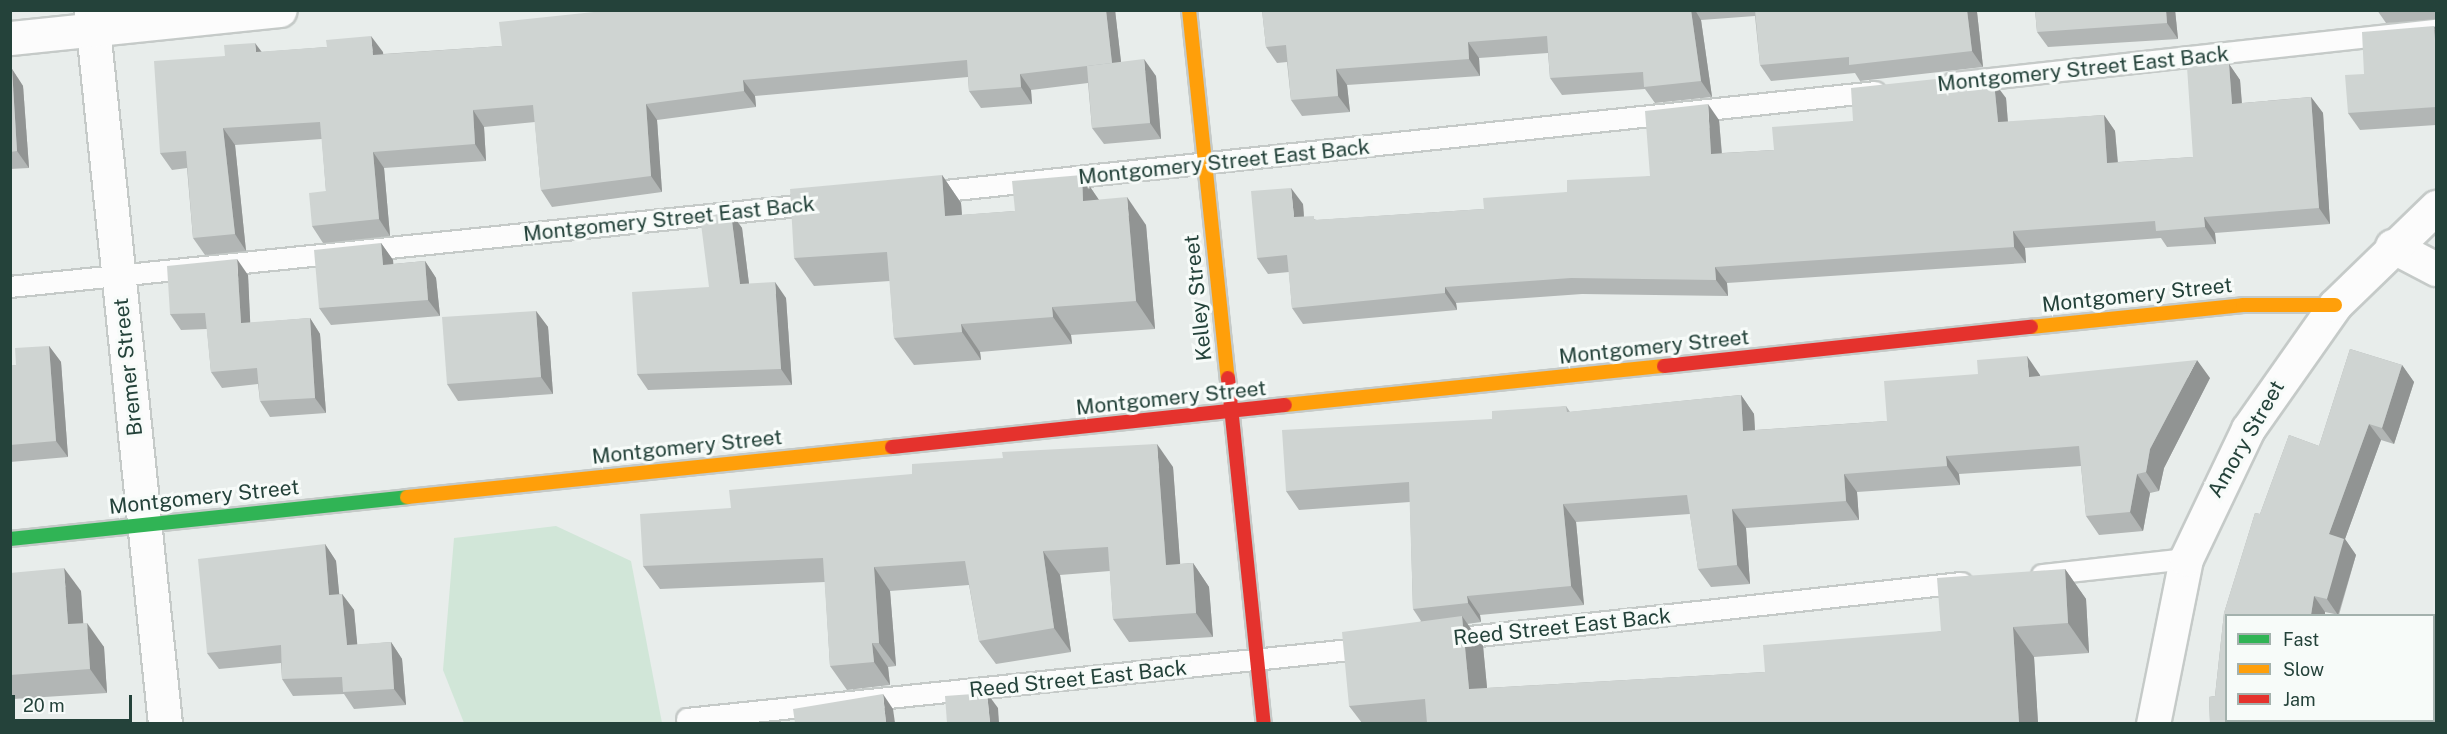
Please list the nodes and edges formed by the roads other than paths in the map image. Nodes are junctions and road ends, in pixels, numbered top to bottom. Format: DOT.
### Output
graph roads {
  1 [pos="280,10"];
  2 [pos="1189,10"];
  3 [pos="92,20"];
  4 [pos="2436,30"];
  5 [pos="10,38"];
  6 [pos="1929,86"];
  7 [pos="1893,90"];
  8 [pos="1205,164"];
  9 [pos="911,194"];
  10 [pos="840,202"];
  11 [pos="2436,207"];
  12 [pos="2392,246"];
  13 [pos="2436,269"];
  14 [pos="119,275"];
  15 [pos="10,287"];
  16 [pos="2335,305"];
  17 [pos="1232,412"];
  18 [pos="145,524"];
  19 [pos="10,539"];
  20 [pos="2186,559"];
  21 [pos="2022,577"];
  22 [pos="1987,581"];
  23 [pos="1434,641"];
  24 [pos="1387,646"];
  25 [pos="1258,660"];
  26 [pos="687,719"];
  27 [pos="165,723"];
  28 [pos="1264,723"];
  29 [pos="2153,723"];
  1 -- 3 [label="street"];
  2 -- 8 [label="street, Kelley Street"];
  3 -- 5 [label="street"];
  3 -- 14 [label="street, Bremer Street"];
  4 -- 6 [label="lane, Montgomery Street East Back"];
  7 -- 8 [label="lane, Montgomery Street East Back"];
  8 -- 9 [label="lane, Montgomery Street East Back"];
  8 -- 17 [label="street, Kelley Street"];
  10 -- 14 [label="lane, Montgomery Street East Back"];
  11 -- 12 [label="street, Amory Street"];
  12 -- 13 [label="street"];
  12 -- 16 [label="street, Amory Street"];
  14 -- 15 [label="lane, Montgomery Street East Back"];
  14 -- 18 [label="street, Bremer Street"];
  16 -- 17 [label="street, Montgomery Street"];
  16 -- 20 [label="street, Amory Street"];
  17 -- 18 [label="street, Montgomery Street"];
  17 -- 25 [label="street, Kelley Street"];
  18 -- 19 [label="street, Montgomery Street"];
  18 -- 27 [label="street, Bremer Street"];
  20 -- 21 [label="lane"];
  20 -- 29 [label="street, Amory Street"];
  22 -- 23 [label="lane, Reed Street East Back"];
  24 -- 25 [label="lane, Reed Street East Back"];
  25 -- 26 [label="lane, Reed Street East Back"];
  25 -- 28 [label="street, Kelley Street"];
}
